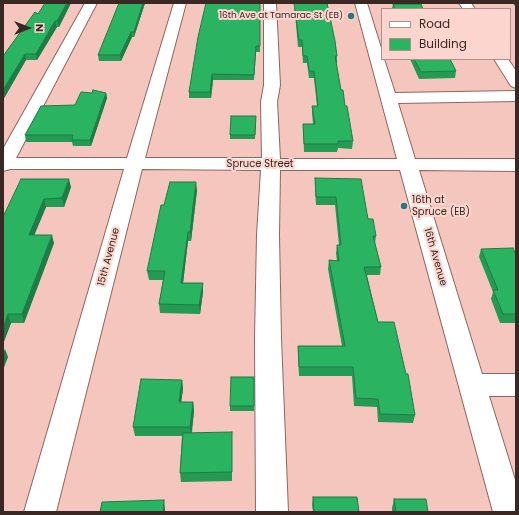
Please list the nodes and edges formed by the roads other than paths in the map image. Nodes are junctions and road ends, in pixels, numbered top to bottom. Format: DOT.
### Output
graph roads {
  1 [pos="92,3"];
  2 [pos="180,3"];
  3 [pos="270,3"];
  4 [pos="360,3"];
  5 [pos="502,60"];
  6 [pos="516,83"];
  7 [pos="516,96"];
  8 [pos="388,98"];
  9 [pos="3,164"];
  10 [pos="134,164"];
  11 [pos="272,164"];
  12 [pos="407,165"];
  13 [pos="516,165"];
  14 [pos="472,385"];
  15 [pos="516,385"];
  16 [pos="40,512"];
  17 [pos="272,512"];
  18 [pos="509,512"];
  1 -- 9 [label="street"];
  2 -- 10 [label="street, 15th Avenue"];
  3 -- 11 [label="street"];
  4 -- 8 [label="street, 16th Avenue"];
  5 -- 6 [label="street"];
  7 -- 8 [label="street"];
  8 -- 12 [label="street, 16th Avenue"];
  9 -- 10 [label="street, Spruce Street"];
  10 -- 11 [label="street, Spruce Street"];
  10 -- 16 [label="street, 15th Avenue"];
  11 -- 12 [label="street, Spruce Street"];
  11 -- 17 [label="street"];
  12 -- 13 [label="street, Spruce Street"];
  12 -- 14 [label="street, 16th Avenue"];
  14 -- 15 [label="street"];
  14 -- 18 [label="street, 16th Avenue"];
}
